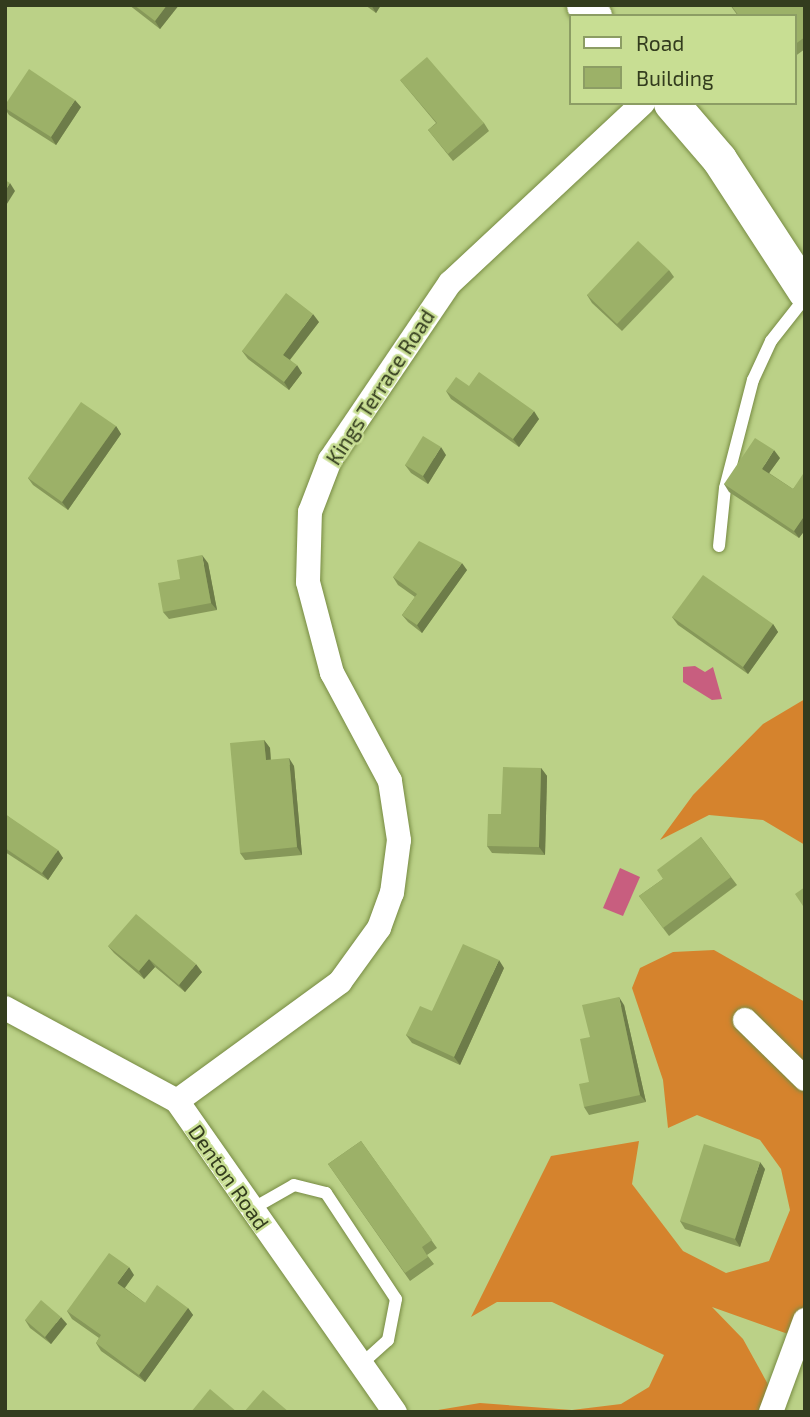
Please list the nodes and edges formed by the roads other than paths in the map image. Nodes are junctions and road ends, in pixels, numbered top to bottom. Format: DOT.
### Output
graph roads {
  1 [pos="641,105"];
  2 [pos="673,105"];
  3 [pos="805,291"];
  4 [pos="805,298"];
  5 [pos="719,546"];
  6 [pos="5,1008"];
  7 [pos="745,1020"];
  8 [pos="805,1079"];
  9 [pos="177,1101"];
  10 [pos="251,1209"];
  11 [pos="805,1320"];
  12 [pos="361,1364"];
  13 [pos="395,1412"];
  14 [pos="771,1412"];
  1 -- 9 [label="street, Kings Terrace Road"];
  2 -- 3 [label="main road"];
  4 -- 5 [label="lane"];
  6 -- 9 [label="street, Denton Road"];
  7 -- 8 [label="street"];
  9 -- 10 [label="street, Denton Road"];
  10 -- 12 [label="street, Denton Road"];
  10 -- 12 [label="lane"];
  11 -- 14 [label="street"];
  12 -- 13 [label="street, Denton Road"];
}
